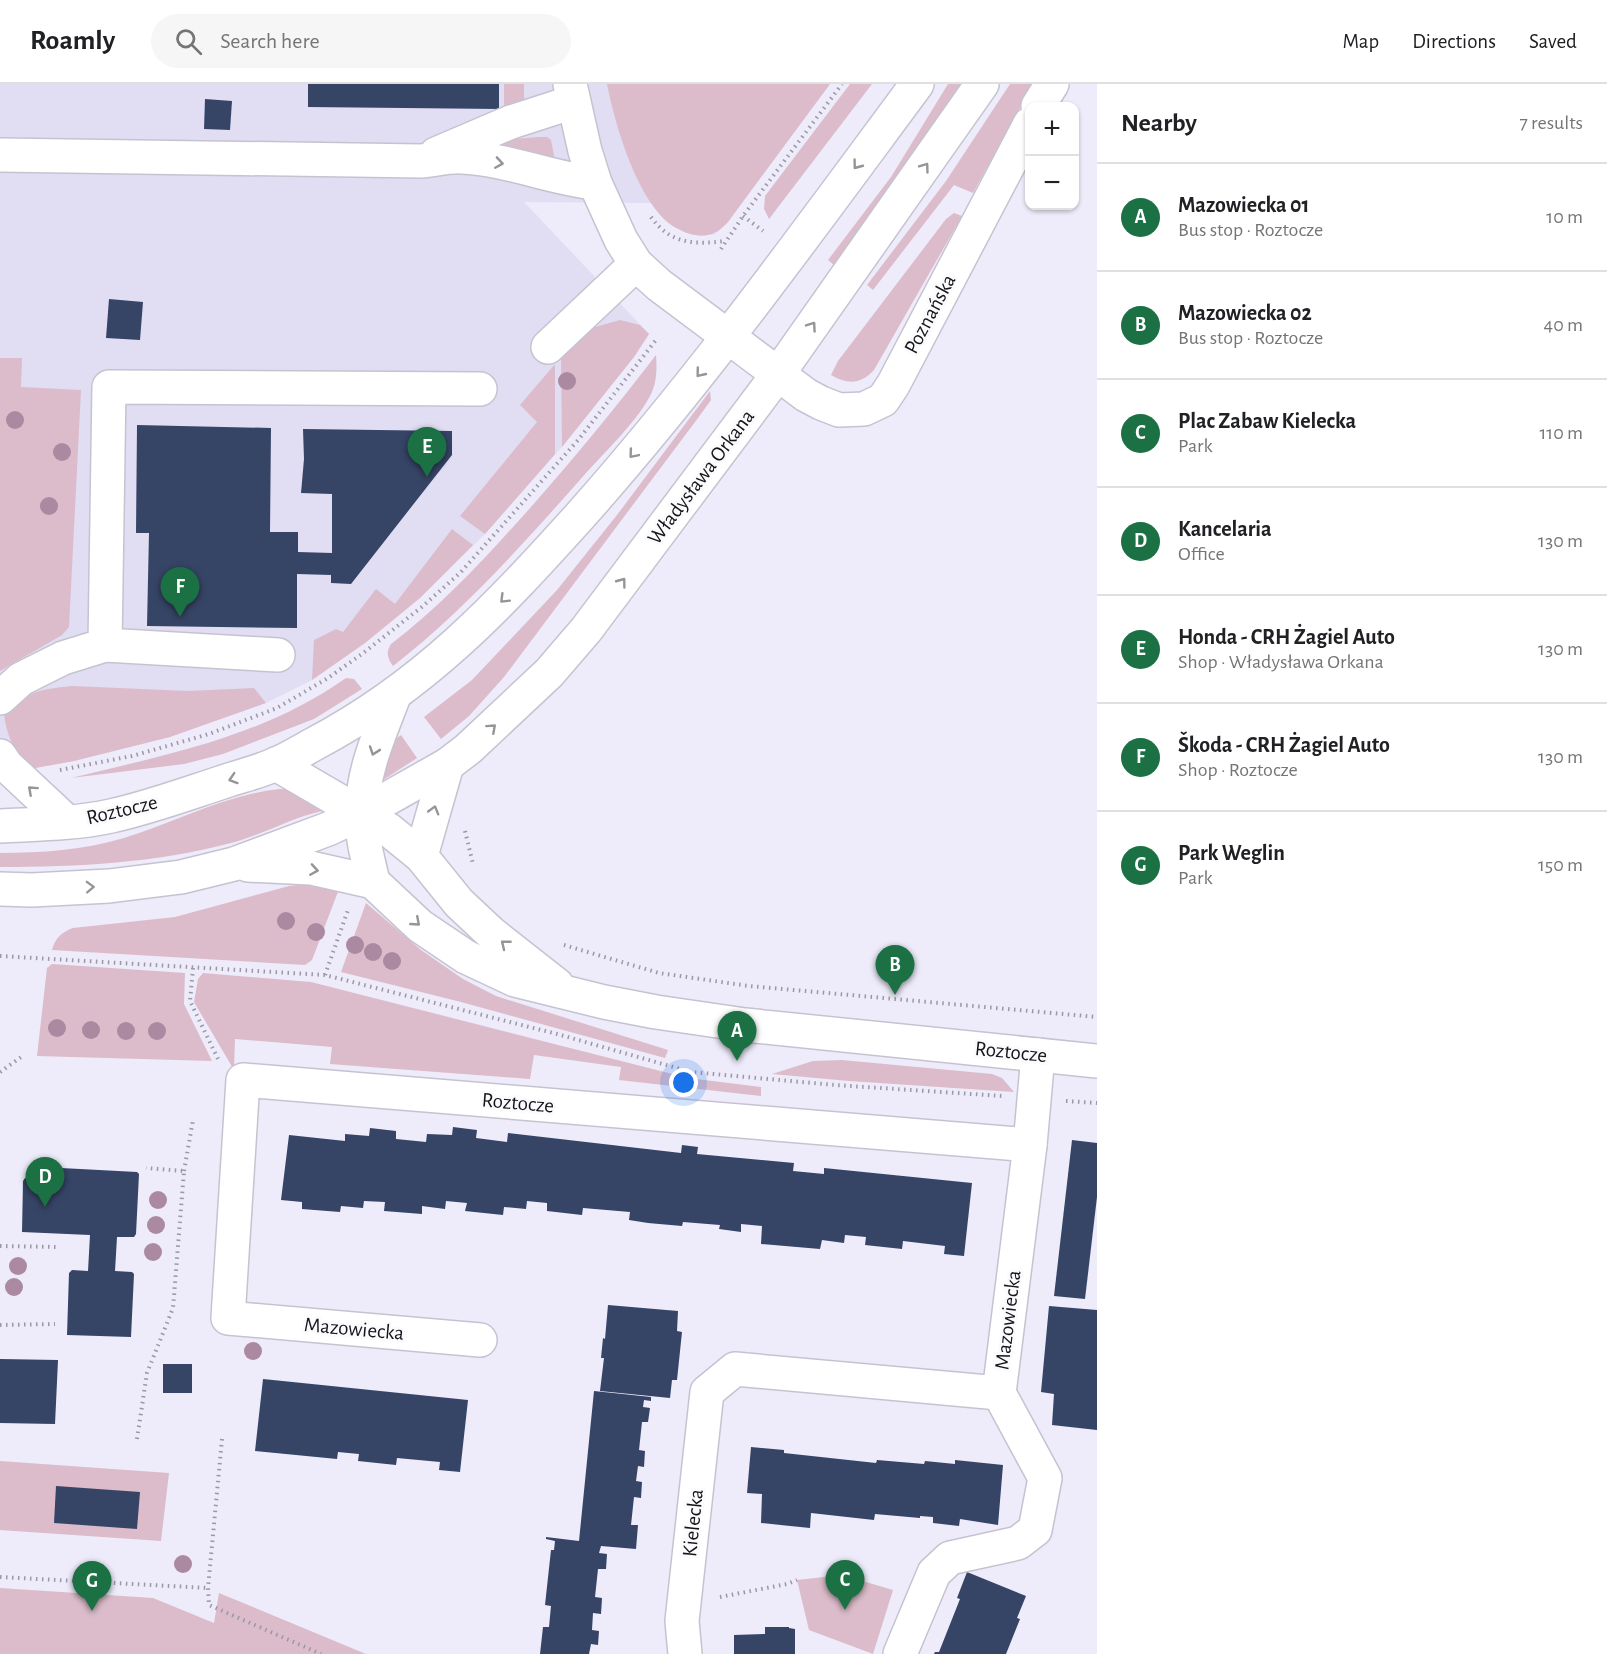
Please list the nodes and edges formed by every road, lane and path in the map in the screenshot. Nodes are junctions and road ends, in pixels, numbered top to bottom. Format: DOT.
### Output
graph roads {
  1 [pos="842,84"];
  2 [pos="917,84"];
  3 [pos="982,84"];
  4 [pos="1052,84"];
  5 [pos="572,93"];
  6 [pos="1041,102"];
  7 [pos="1025,132"];
  8 [pos="0,155"];
  9 [pos="421,161"];
  10 [pos="595,183"];
  11 [pos="649,215"];
  12 [pos="743,216"];
  13 [pos="763,231"];
  14 [pos="725,241"];
  15 [pos="721,249"];
  16 [pos="636,264"];
  17 [pos="729,336"];
  18 [pos="656,340"];
  19 [pos="548,347"];
  20 [pos="778,374"];
  21 [pos="480,389"];
  22 [pos="105,645"];
  23 [pos="278,655"];
  24 [pos="394,696"];
  25 [pos="0,698"];
  26 [pos="3,760"];
  27 [pos="276,764"];
  28 [pos="447,765"];
  29 [pos="362,813"];
  30 [pos="68,822"];
  31 [pos="0,826"];
  32 [pos="464,828"];
  33 [pos="421,856"];
  34 [pos="234,864"];
  35 [pos="475,872"];
  36 [pos="373,882"];
  37 [pos="0,889"];
  38 [pos="558,942"];
  39 [pos="0,956"];
  40 [pos="194,968"];
  41 [pos="568,993"];
  42 [pos="1097,1017"];
  43 [pos="1038,1054"];
  44 [pos="24,1055"];
  45 [pos="1097,1061"];
  46 [pos="223,1069"];
  47 [pos="0,1072"];
  48 [pos="1034,1098"];
  49 [pos="1097,1103"];
  50 [pos="193,1120"];
  51 [pos="1030,1145"];
  52 [pos="146,1168"];
  53 [pos="184,1171"];
  54 [pos="0,1246"];
  55 [pos="58,1247"];
  56 [pos="228,1318"];
  57 [pos="55,1324"];
  58 [pos="0,1325"];
  59 [pos="480,1340"];
  60 [pos="707,1392"];
  61 [pos="999,1393"];
  62 [pos="137,1439"];
  63 [pos="222,1439"];
  64 [pos="0,1577"];
  65 [pos="797,1580"];
  66 [pos="208,1588"];
  67 [pos="684,1604"];
  68 [pos="321,1654"];
  69 [pos="685,1654"];
  70 [pos="900,1654"];
  1 -- 12 [label="path"];
  2 -- 17 [label="street, one-way"];
  20 -- 3 [label="street, Władysława Orkana, one-way"];
  4 -- 6 [label="street"];
  5 -- 9 [label="street"];
  5 -- 10 [label="street, Poznańska"];
  7 -- 20 [label="street, Poznańska"];
  8 -- 9 [label="street"];
  9 -- 10 [label="street, one-way"];
  10 -- 16 [label="street, Poznańska"];
  11 -- 14 [label="path"];
  12 -- 13 [label="path"];
  12 -- 14 [label="path"];
  14 -- 15 [label="path"];
  16 -- 17 [label="street, Poznańska"];
  16 -- 19 [label="street"];
  17 -- 20 [label="street, Poznańska"];
  17 -- 24 [label="street, one-way"];
  18 -- 26 [label="path"];
  28 -- 20 [label="street, Władysława Orkana, one-way"];
  21 -- 22 [label="street"];
  22 -- 23 [label="street"];
  22 -- 25 [label="street"];
  24 -- 27 [label="street, Roztocze"];
  24 -- 29 [label="street, one-way"];
  30 -- 26 [label="street, one-way"];
  27 -- 29 [label="street, Roztocze"];
  27 -- 30 [label="street, Roztocze, one-way"];
  28 -- 29 [label="street, Władysława Orkana"];
  33 -- 28 [label="street, one-way"];
  29 -- 33 [label="street, Roztocze"];
  29 -- 34 [label="street"];
  29 -- 36 [label="street"];
  30 -- 31 [label="street, Roztocze"];
  32 -- 35 [label="path"];
  41 -- 33 [label="street, Roztocze, one-way"];
  34 -- 36 [label="street, one-way"];
  37 -- 34 [label="street, one-way"];
  36 -- 41 [label="street, Roztocze, one-way"];
  38 -- 42 [label="path"];
  39 -- 40 [label="path"];
  40 -- 46 [label="path"];
  40 -- 48 [label="path"];
  41 -- 43 [label="street, Roztocze"];
  43 -- 45 [label="street, Roztocze"];
  43 -- 48 [label="street, Mazowiecka"];
  44 -- 47 [label="path"];
  48 -- 49 [label="path"];
  48 -- 51 [label="street, Mazowiecka"];
  50 -- 53 [label="path"];
  51 -- 56 [label="street, Roztocze"];
  51 -- 61 [label="street, Mazowiecka"];
  52 -- 53 [label="path"];
  53 -- 62 [label="path"];
  54 -- 55 [label="path"];
  56 -- 59 [label="street, Mazowiecka"];
  57 -- 58 [label="path"];
  60 -- 61 [label="street, Mazowiecka"];
  60 -- 67 [label="street, Kielecka"];
  61 -- 70 [label="street"];
  63 -- 66 [label="path"];
  64 -- 66 [label="path"];
  65 -- 67 [label="path"];
  66 -- 68 [label="path"];
  67 -- 69 [label="street, Kielecka"];
}
